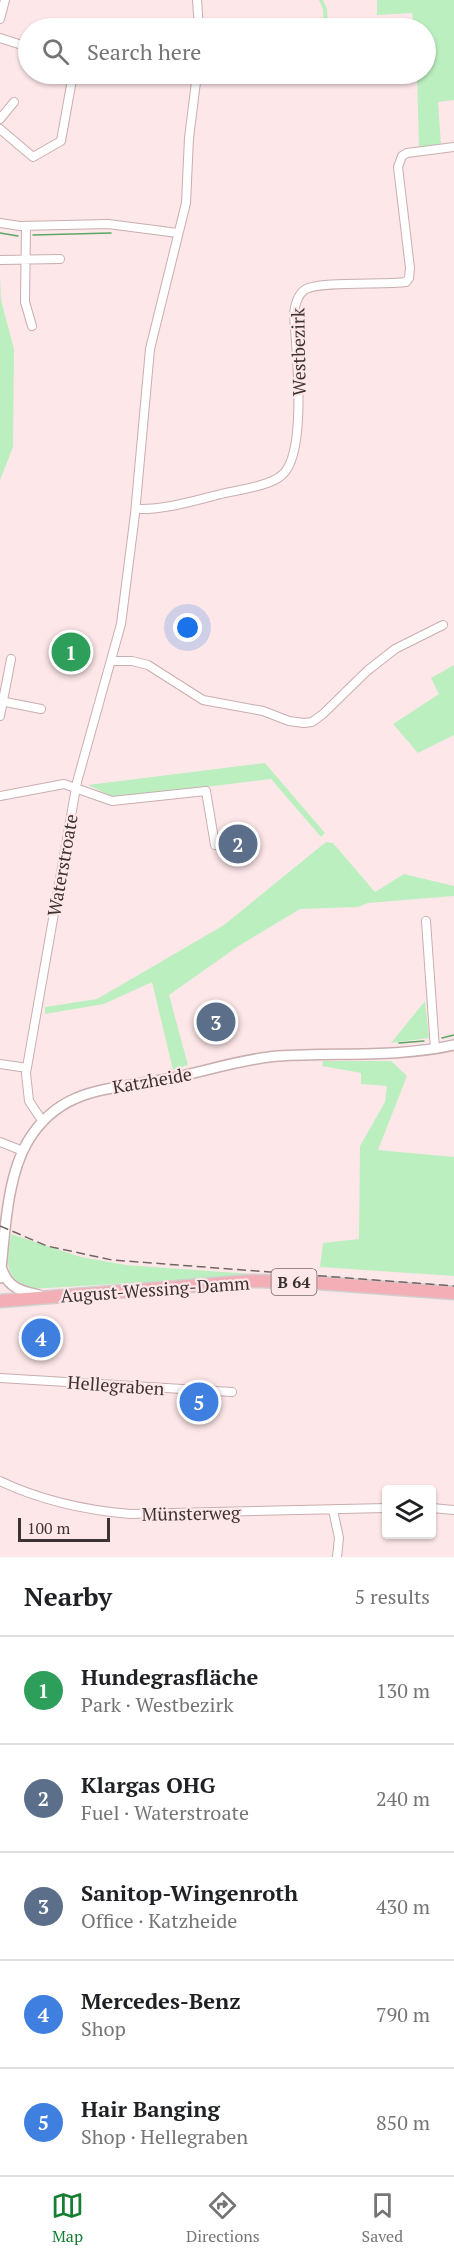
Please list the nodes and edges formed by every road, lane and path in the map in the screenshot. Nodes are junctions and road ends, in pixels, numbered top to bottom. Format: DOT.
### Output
graph roads {
  1 [pos="5,0"];
  2 [pos="197,0"];
  3 [pos="198,18"];
  4 [pos="0,19"];
  5 [pos="0,38"];
  6 [pos="18,44"];
  7 [pos="71,84"];
  8 [pos="196,84"];
  9 [pos="14,102"];
  10 [pos="0,119"];
  11 [pos="0,129"];
  12 [pos="454,147"];
  13 [pos="0,224"];
  14 [pos="26,226"];
  15 [pos="178,233"];
  16 [pos="60,259"];
  17 [pos="0,260"];
  18 [pos="25,260"];
  19 [pos="32,326"];
  20 [pos="136,509"];
  21 [pos="443,625"];
  22 [pos="11,659"];
  23 [pos="112,661"];
  24 [pos="1,701"];
  25 [pos="41,709"];
  26 [pos="0,716"];
  27 [pos="76,788"];
  28 [pos="0,796"];
  29 [pos="215,845"];
  30 [pos="426,921"];
  31 [pos="454,1045"];
  32 [pos="435,1049"];
  33 [pos="0,1064"];
  34 [pos="27,1068"];
  35 [pos="43,1122"];
  36 [pos="0,1142"];
  37 [pos="23,1151"];
  38 [pos="1,1266"];
  39 [pos="0,1278"];
  40 [pos="454,1293"];
  41 [pos="51,1297"];
  42 [pos="0,1301"];
  43 [pos="0,1378"];
  44 [pos="232,1392"];
  45 [pos="0,1481"];
  46 [pos="382,1508"];
  47 [pos="436,1508"];
  48 [pos="333,1510"];
  49 [pos="454,1510"];
  50 [pos="337,1557"];
  1 -- 4 [label="street"];
  2 -- 3 [label="street"];
  5 -- 6 [label="street"];
  7 -- 11 [label="street"];
  8 -- 15 [label="street"];
  9 -- 10 [label="street"];
  12 -- 20 [label="street, Westbezirk"];
  13 -- 14 [label="street"];
  14 -- 15 [label="street"];
  14 -- 18 [label="street"];
  15 -- 20 [label="street"];
  16 -- 18 [label="street"];
  17 -- 18 [label="street"];
  18 -- 19 [label="street"];
  20 -- 23 [label="street"];
  21 -- 23 [label="street"];
  22 -- 24 [label="street"];
  23 -- 27 [label="street"];
  24 -- 25 [label="street"];
  24 -- 26 [label="street"];
  27 -- 28 [label="street"];
  27 -- 29 [label="street, Waterstroate"];
  27 -- 34 [label="street, Waterstroate"];
  30 -- 32 [label="street"];
  31 -- 32 [label="street, Katzheide"];
  32 -- 35 [label="street, Katzheide"];
  33 -- 34 [label="street"];
  34 -- 35 [label="street, Waterstroate"];
  35 -- 37 [label="street, Katzheide"];
  36 -- 37 [label="street"];
  37 -- 38 [label="street, Katzheide"];
  38 -- 39 [label="street, Katzheide"];
  38 -- 41 [label="street"];
  40 -- 41 [label="main road, August-Wessing-Damm / B 64"];
  41 -- 42 [label="main road, August-Wessing-Damm / B 64"];
  43 -- 44 [label="street, Hellegraben"];
  45 -- 48 [label="street, Münsterweg"];
  46 -- 48 [label="street, Münsterweg"];
  47 -- 49 [label="street"];
  48 -- 50 [label="street"];
}
